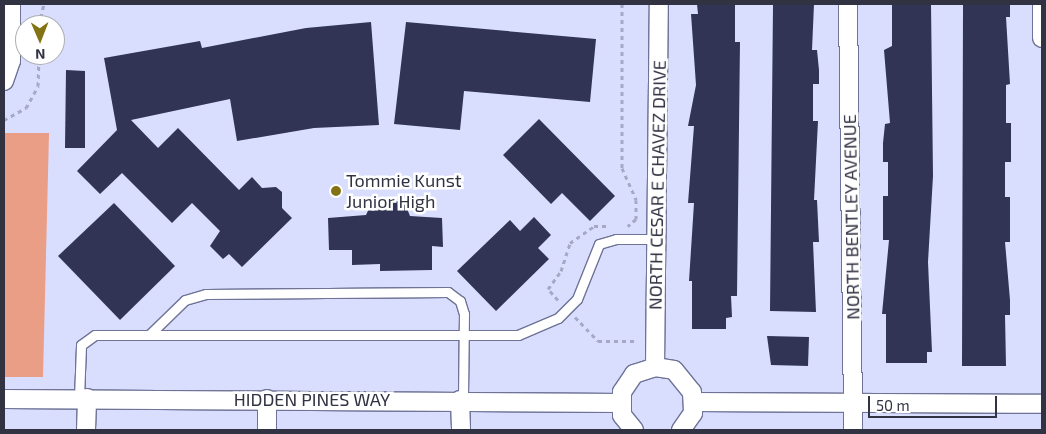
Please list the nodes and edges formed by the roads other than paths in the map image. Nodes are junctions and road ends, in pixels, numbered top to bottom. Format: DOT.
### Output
graph roads {
  1 [pos="11,4"];
  2 [pos="659,4"];
  3 [pos="848,4"];
  4 [pos="1042,4"];
  5 [pos="1042,38"];
  6 [pos="4,81"];
  7 [pos="656,239"];
  8 [pos="149,335"];
  9 [pos="463,337"];
  10 [pos="655,366"];
  11 [pos="83,398"];
  12 [pos="4,399"];
  13 [pos="267,399"];
  14 [pos="462,400"];
  15 [pos="694,402"];
  16 [pos="621,403"];
  17 [pos="853,404"];
  18 [pos="1042,404"];
  19 [pos="86,430"];
  20 [pos="267,430"];
  21 [pos="461,430"];
  22 [pos="634,430"];
  23 [pos="681,430"];
  24 [pos="853,430"];
  1 -- 6 [label="street"];
  2 -- 7 [label="street, NORTH CESAR E CHAVEZ DRIVE"];
  3 -- 17 [label="street, NORTH BENTLEY AVENUE"];
  4 -- 5 [label="street"];
  7 -- 9 [label="lane"];
  7 -- 10 [label="street, NORTH CESAR E CHAVEZ DRIVE"];
  8 -- 9 [label="lane"];
  8 -- 9 [label="lane"];
  8 -- 11 [label="lane"];
  9 -- 14 [label="lane"];
  10 -- 15 [label="street"];
  10 -- 16 [label="street"];
  11 -- 12 [label="street, HIDDEN PINES WAY"];
  11 -- 13 [label="street, HIDDEN PINES WAY"];
  11 -- 19 [label="street"];
  13 -- 14 [label="street, HIDDEN PINES WAY"];
  13 -- 20 [label="street"];
  14 -- 16 [label="street, HIDDEN PINES WAY"];
  14 -- 21 [label="street"];
  15 -- 17 [label="street"];
  15 -- 23 [label="street"];
  16 -- 22 [label="street"];
  17 -- 18 [label="street"];
  17 -- 24 [label="street, NORTH BENTLEY AVENUE"];
}
